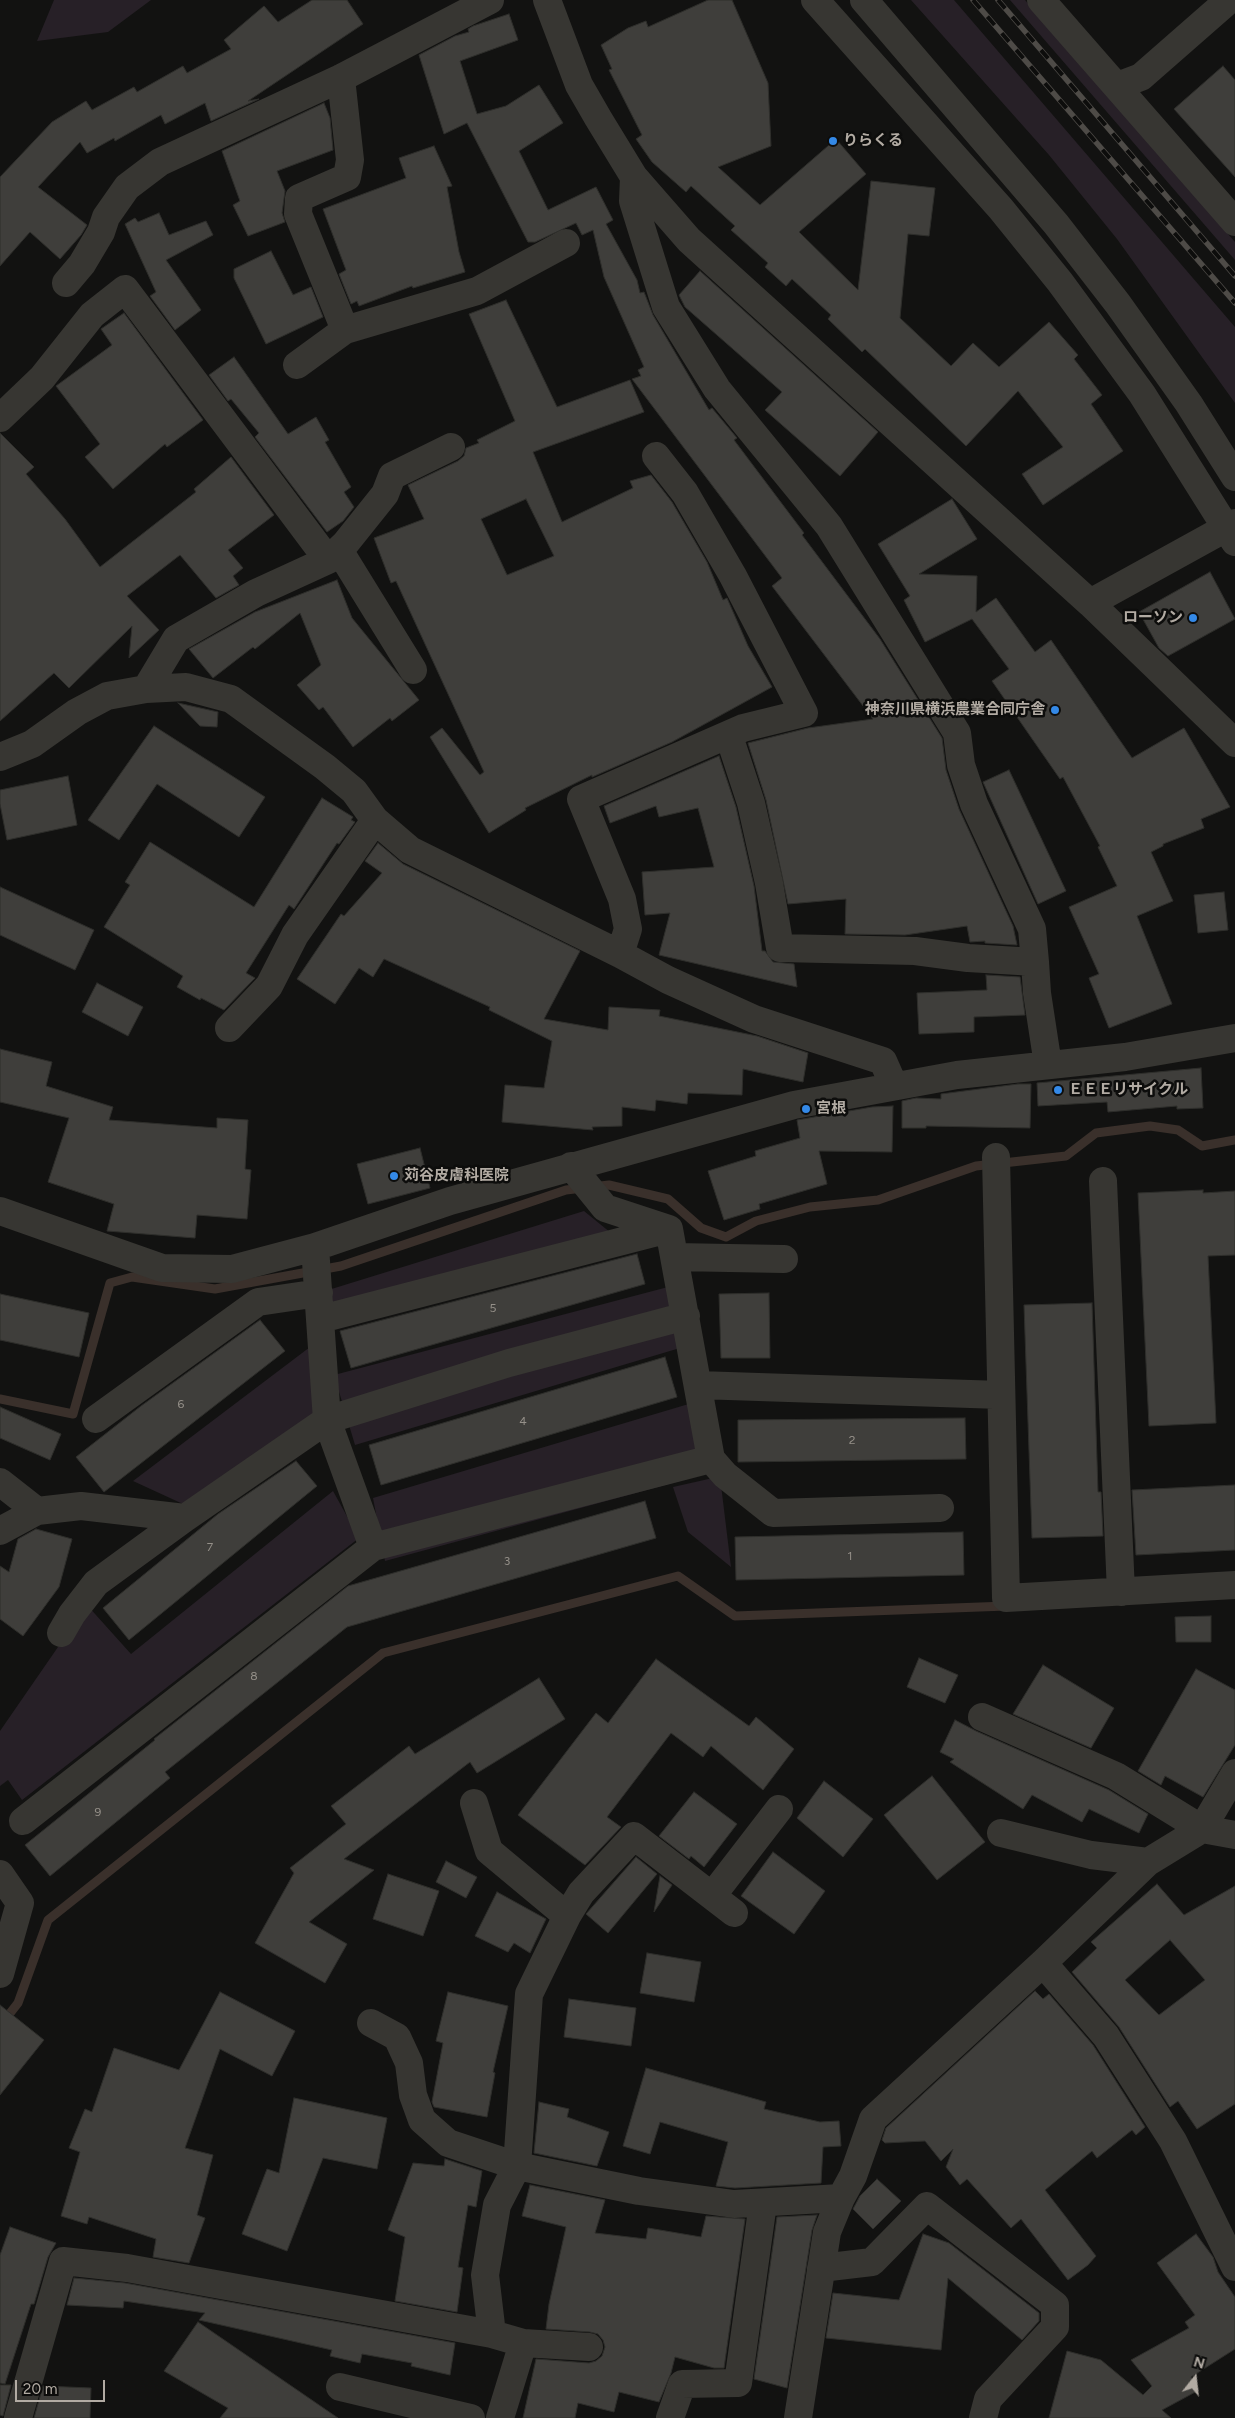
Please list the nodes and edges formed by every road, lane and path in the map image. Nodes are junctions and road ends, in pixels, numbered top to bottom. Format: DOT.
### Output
graph roads {
  1 [pos="490,0"];
  2 [pos="547,0"];
  3 [pos="815,0"];
  4 [pos="864,0"];
  5 [pos="1041,0"];
  6 [pos="1229,0"];
  7 [pos="341,78"];
  8 [pos="1117,86"];
  9 [pos="634,176"];
  10 [pos="1235,222"];
  11 [pos="566,243"];
  12 [pos="66,283"];
  13 [pos="345,330"];
  14 [pos="297,364"];
  15 [pos="0,418"];
  16 [pos="452,447"];
  17 [pos="656,456"];
  18 [pos="1235,477"];
  19 [pos="1233,531"];
  20 [pos="333,555"];
  21 [pos="1090,603"];
  22 [pos="413,670"];
  23 [pos="146,689"];
  24 [pos="729,736"];
  25 [pos="1235,742"];
  26 [pos="2,751"];
  27 [pos="375,820"];
  28 [pos="620,954"];
  29 [pos="1035,962"];
  30 [pos="229,1028"];
  31 [pos="1235,1038"];
  32 [pos="1048,1065"];
  33 [pos="894,1086"];
  34 [pos="996,1157"];
  35 [pos="571,1166"];
  36 [pos="1103,1181"];
  37 [pos="0,1211"];
  38 [pos="669,1229"];
  39 [pos="315,1247"];
  40 [pos="675,1257"];
  41 [pos="784,1259"];
  42 [pos="320,1306"];
  43 [pos="686,1316"];
  44 [pos="698,1385"];
  45 [pos="1001,1395"];
  46 [pos="96,1419"];
  47 [pos="327,1420"];
  48 [pos="711,1459"];
  49 [pos="0,1482"];
  50 [pos="940,1508"];
  51 [pos="37,1511"];
  52 [pos="185,1518"];
  53 [pos="0,1531"];
  54 [pos="373,1548"];
  55 [pos="1235,1585"];
  56 [pos="1121,1592"];
  57 [pos="61,1633"];
  58 [pos="982,1717"];
  59 [pos="1235,1773"];
  60 [pos="474,1803"];
  61 [pos="779,1809"];
  62 [pos="22,1821"];
  63 [pos="1202,1829"];
  64 [pos="1001,1833"];
  65 [pos="1235,1835"];
  66 [pos="1148,1862"];
  67 [pos="0,1874"];
  68 [pos="712,1896"];
  69 [pos="734,1913"];
  70 [pos="567,1916"];
  71 [pos="1043,1963"];
  72 [pos="0,1974"];
  73 [pos="371,2023"];
  74 [pos="517,2166"];
  75 [pos="841,2198"];
  76 [pos="763,2203"];
  77 [pos="1235,2267"];
  78 [pos="821,2268"];
  79 [pos="492,2334"];
  80 [pos="523,2343"];
  81 [pos="589,2347"];
  82 [pos="340,2387"];
  83 [pos="18,2418"];
  84 [pos="471,2418"];
  85 [pos="500,2418"];
  86 [pos="670,2418"];
  87 [pos="798,2418"];
  88 [pos="983,2418"];
  1 -- 7 [label="street"];
  2 -- 9 [label="street"];
  3 -- 19 [label="street"];
  4 -- 18 [label="street"];
  5 -- 8 [label="street"];
  6 -- 8 [label="street"];
  7 -- 12 [label="street"];
  7 -- 13 [label="street"];
  8 -- 10 [label="street"];
  9 -- 21 [label="street"];
  9 -- 29 [label="street"];
  11 -- 13 [label="street"];
  13 -- 14 [label="street"];
  15 -- 20 [label="street"];
  16 -- 20 [label="street"];
  17 -- 24 [label="street"];
  19 -- 21 [label="street"];
  20 -- 22 [label="street"];
  20 -- 23 [label="street"];
  21 -- 25 [label="street"];
  23 -- 26 [label="street"];
  23 -- 27 [label="street"];
  24 -- 28 [label="street"];
  24 -- 29 [label="street"];
  27 -- 28 [label="street"];
  27 -- 30 [label="street"];
  28 -- 33 [label="street"];
  29 -- 32 [label="street"];
  31 -- 32 [label="street"];
  32 -- 33 [label="street"];
  33 -- 35 [label="street"];
  34 -- 45 [label="street"];
  35 -- 38 [label="street"];
  35 -- 39 [label="street"];
  36 -- 56 [label="street"];
  37 -- 39 [label="street"];
  38 -- 40 [label="street"];
  38 -- 42 [label="street"];
  39 -- 42 [label="street"];
  40 -- 41 [label="street"];
  40 -- 43 [label="street"];
  42 -- 46 [label="street"];
  42 -- 47 [label="street"];
  43 -- 44 [label="street"];
  43 -- 47 [label="street"];
  44 -- 45 [label="street"];
  44 -- 48 [label="street"];
  45 -- 56 [label="street"];
  47 -- 52 [label="street"];
  47 -- 54 [label="street"];
  48 -- 50 [label="street"];
  48 -- 54 [label="street"];
  49 -- 51 [label="street"];
  51 -- 52 [label="street"];
  51 -- 53 [label="street"];
  52 -- 57 [label="street"];
  54 -- 62 [label="street"];
  55 -- 56 [label="street"];
  58 -- 63 [label="street"];
  59 -- 63 [label="street"];
  60 -- 70 [label="street"];
  61 -- 68 [label="street"];
  63 -- 65 [label="street"];
  63 -- 66 [label="street"];
  64 -- 66 [label="street"];
  66 -- 71 [label="street"];
  67 -- 72 [label="street"];
  68 -- 69 [label="street"];
  68 -- 70 [label="street"];
  70 -- 74 [label="street"];
  71 -- 75 [label="street"];
  71 -- 77 [label="street"];
  73 -- 74 [label="street"];
  74 -- 76 [label="street"];
  74 -- 79 [label="street"];
  75 -- 76 [label="street"];
  75 -- 78 [label="street"];
  76 -- 86 [label="street"];
  78 -- 87 [label="street"];
  78 -- 88 [label="street"];
  79 -- 80 [label="street"];
  79 -- 83 [label="street"];
  80 -- 81 [label="street"];
  80 -- 85 [label="street"];
  82 -- 84 [label="street"];
}
